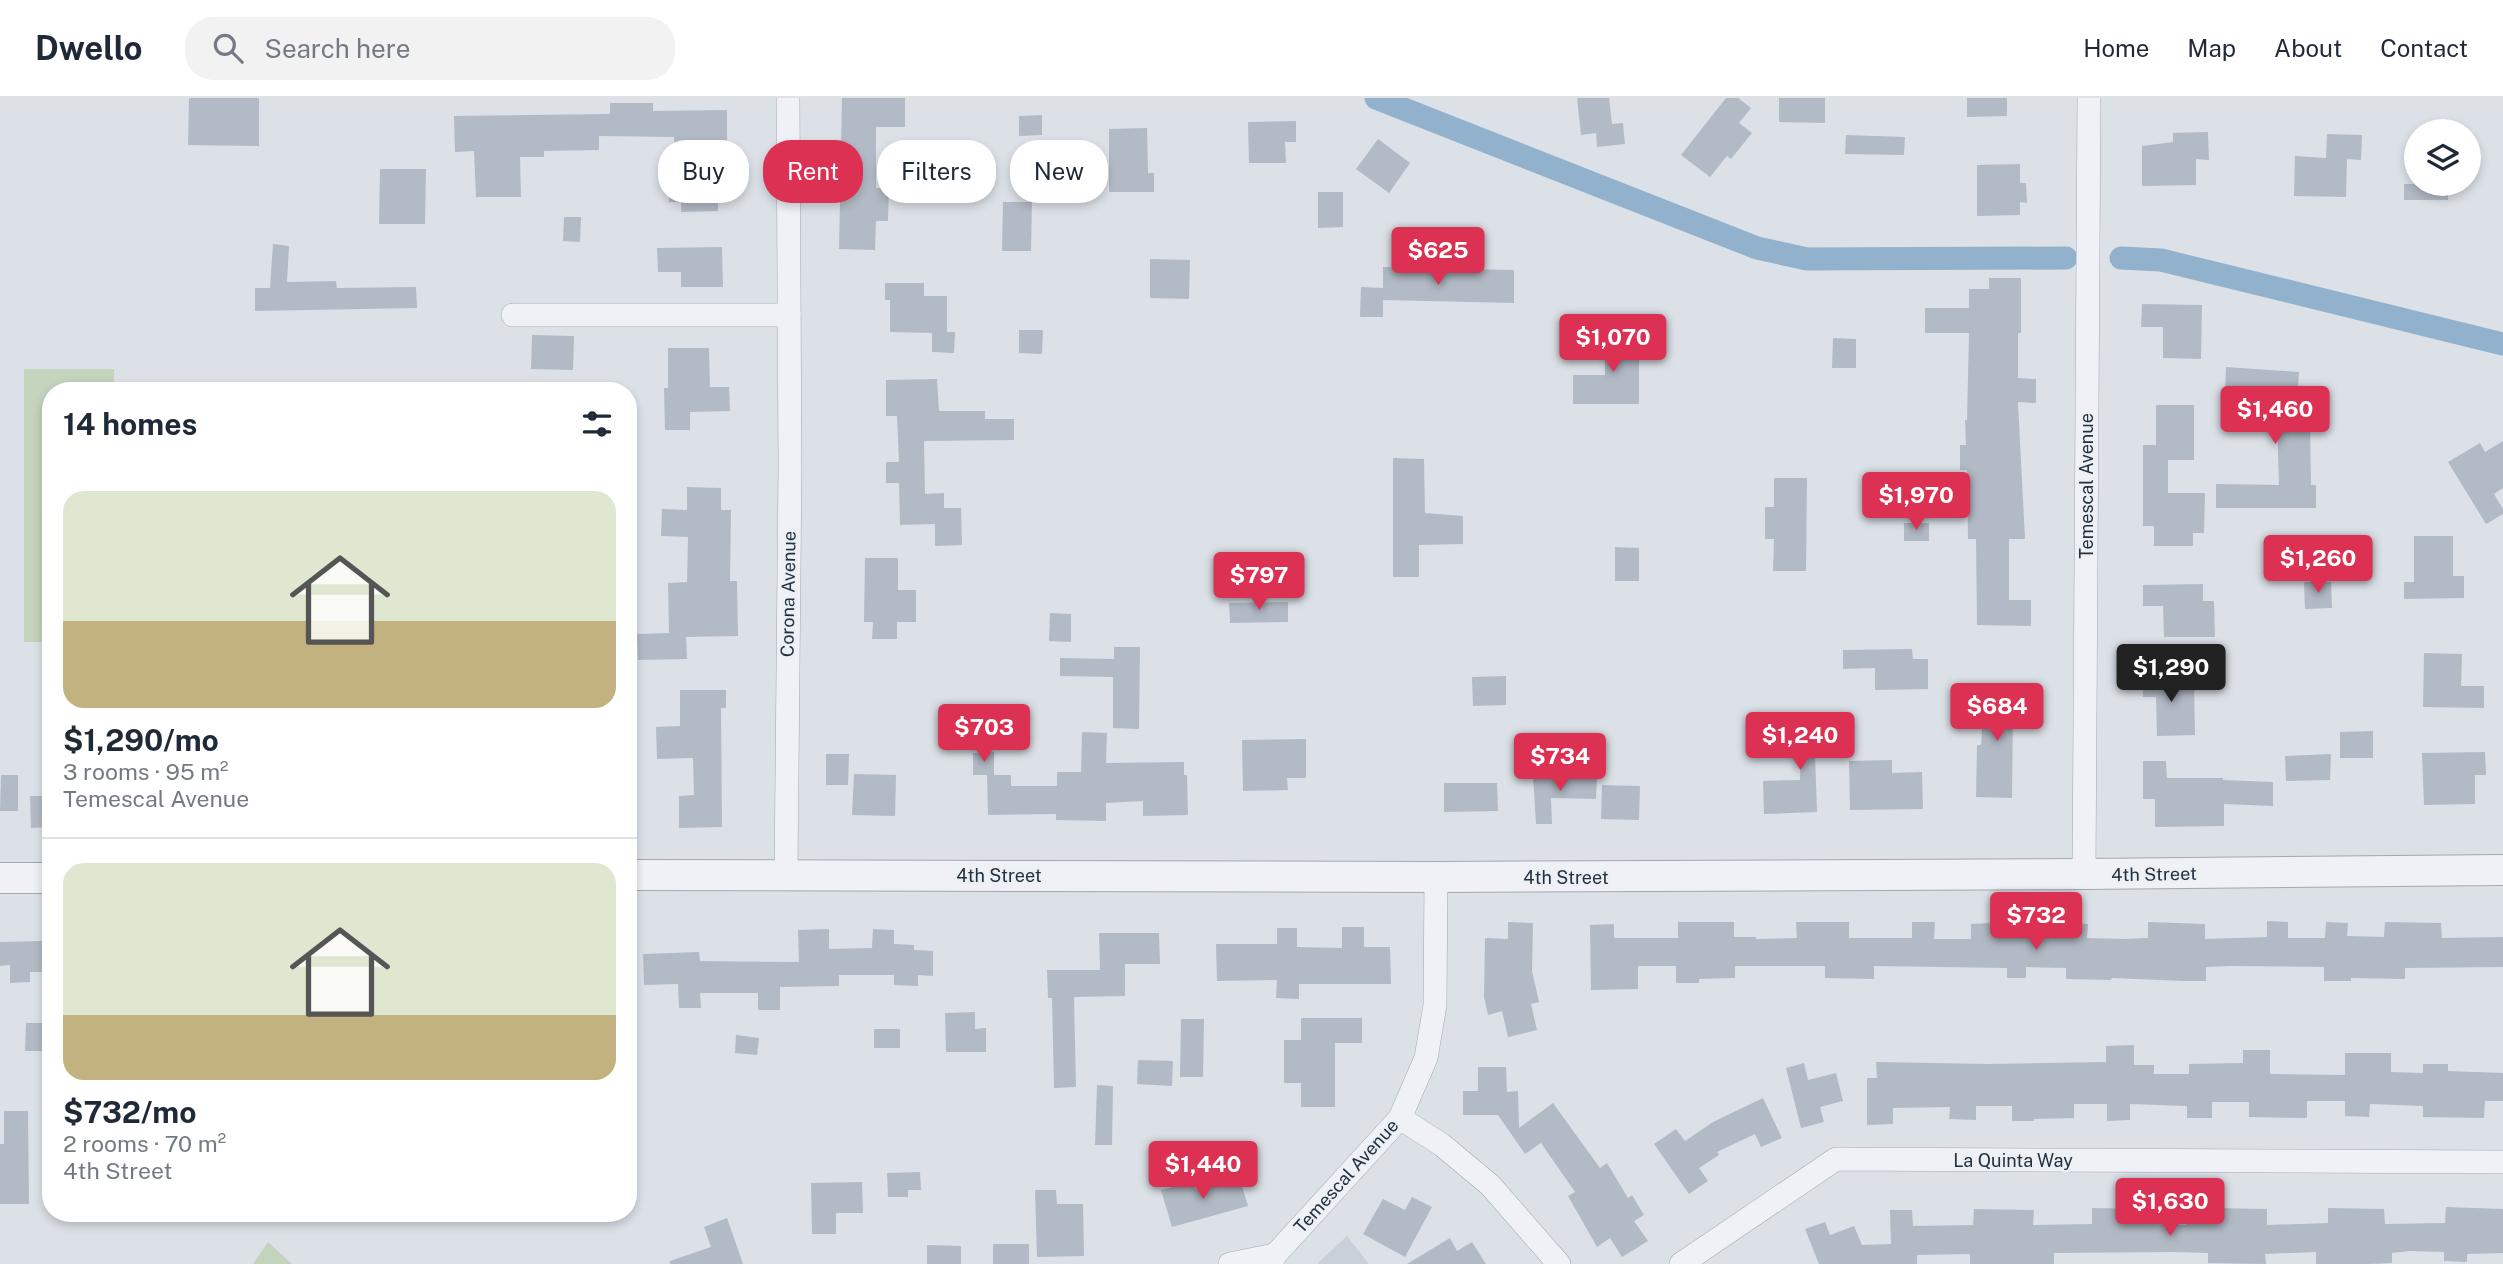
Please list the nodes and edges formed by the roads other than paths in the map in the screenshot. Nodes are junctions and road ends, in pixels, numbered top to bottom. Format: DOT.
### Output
graph roads {
  1 [pos="788,98"];
  2 [pos="2090,98"];
  3 [pos="513,315"];
  4 [pos="789,315"];
  5 [pos="2503,870"];
  6 [pos="786,874"];
  7 [pos="2084,874"];
  8 [pos="637,875"];
  9 [pos="1436,877"];
  10 [pos="0,878"];
  11 [pos="42,878"];
  12 [pos="1400,1118"];
  13 [pos="2503,1163"];
  14 [pos="1273,1260"];
  15 [pos="1230,1264"];
  16 [pos="1559,1264"];
  17 [pos="1681,1264"];
  1 -- 4 [label="street, Corona Avenue"];
  2 -- 7 [label="street, Temescal Avenue"];
  3 -- 4 [label="street"];
  4 -- 6 [label="street, Corona Avenue"];
  5 -- 7 [label="street, 4th Street"];
  6 -- 8 [label="street, 4th Street"];
  6 -- 9 [label="street, 4th Street"];
  7 -- 9 [label="street, 4th Street"];
  9 -- 12 [label="street, Temescal Avenue"];
  10 -- 11 [label="street"];
  12 -- 14 [label="street, Temescal Avenue"];
  12 -- 16 [label="street"];
  13 -- 17 [label="street, La Quinta Way"];
  14 -- 15 [label="street"];
}
